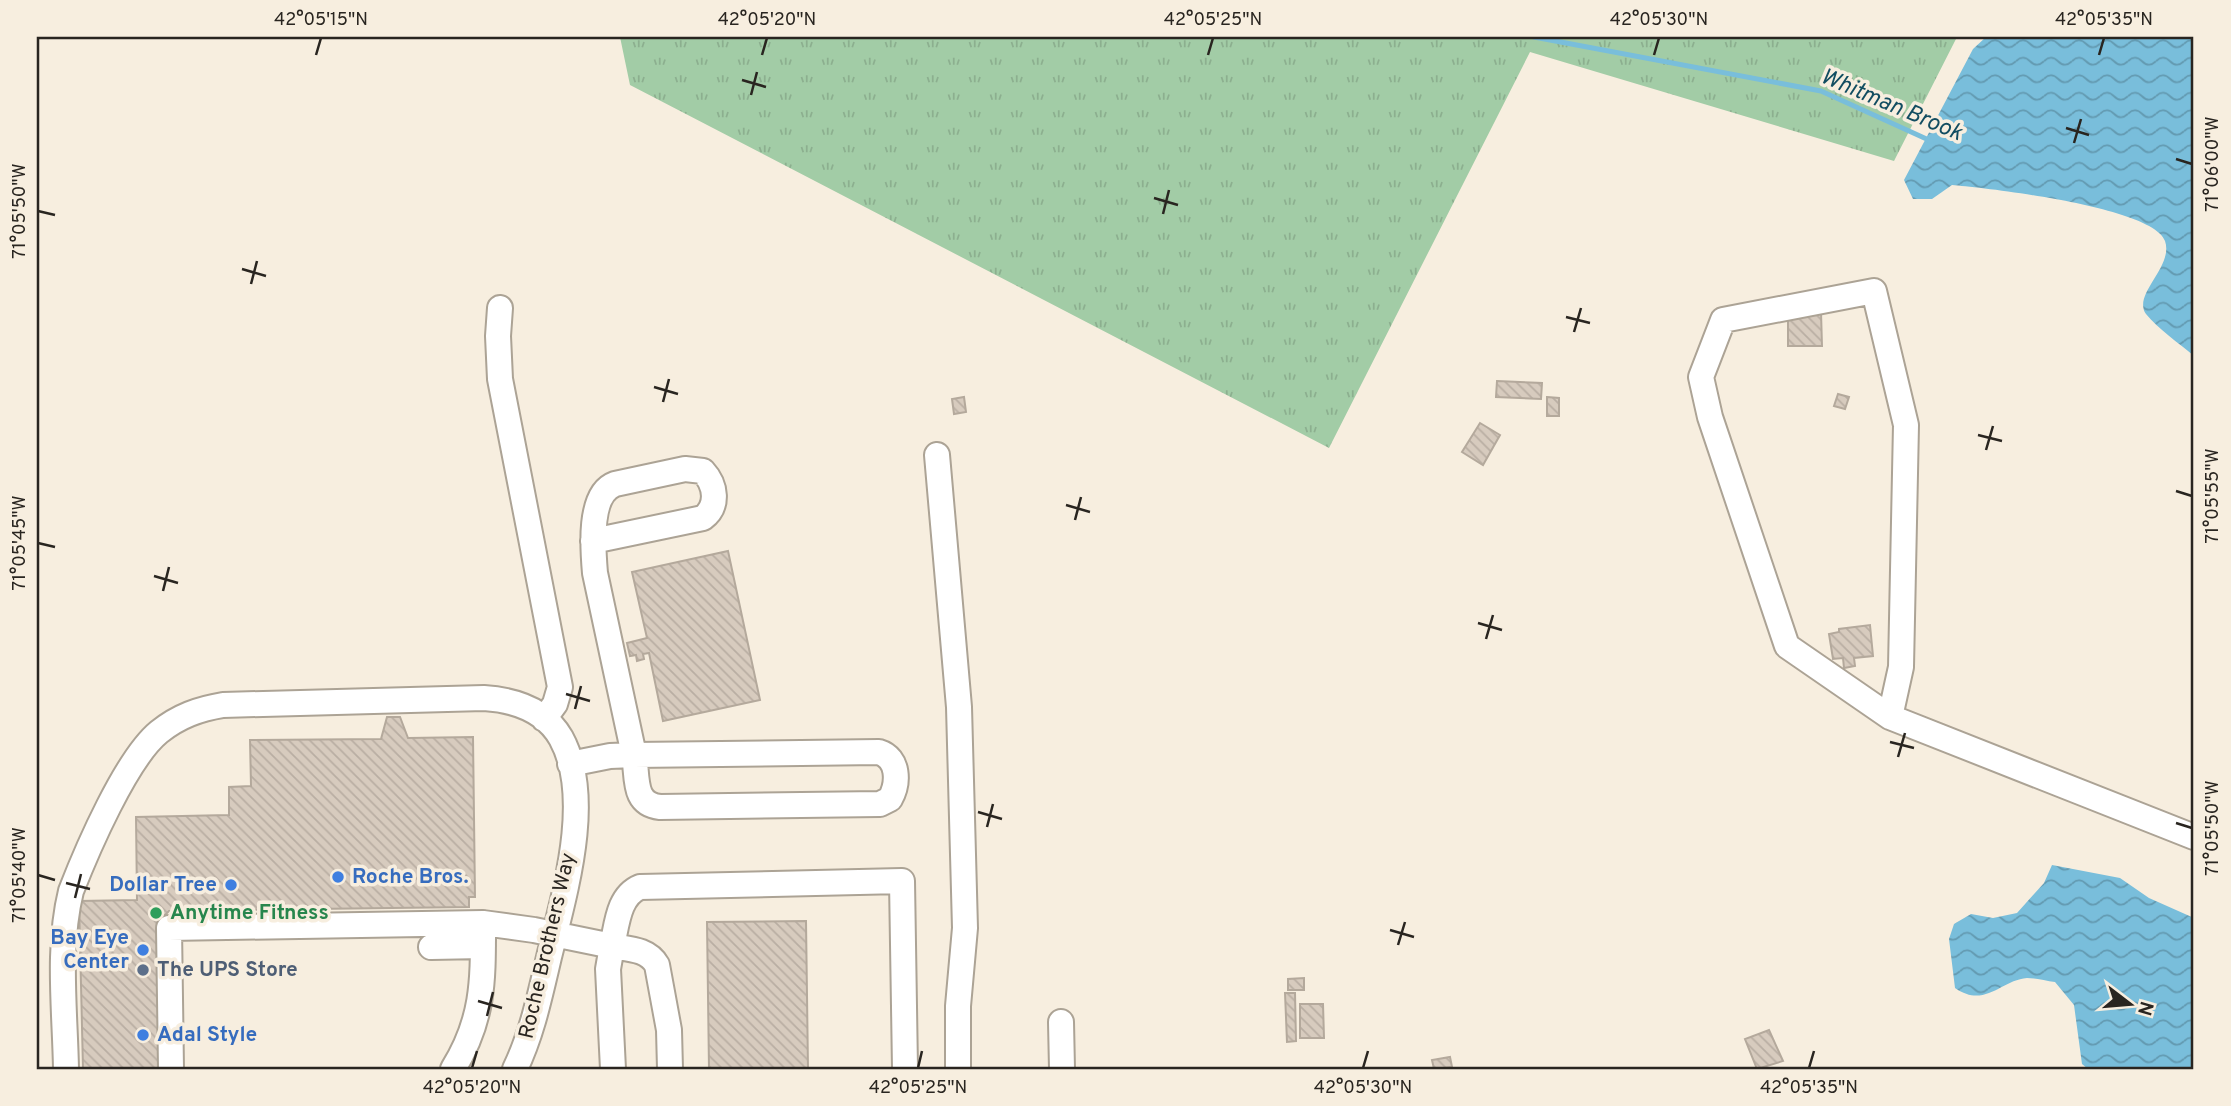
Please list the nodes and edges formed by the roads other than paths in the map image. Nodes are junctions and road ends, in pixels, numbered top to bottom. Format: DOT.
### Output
graph roads {
  1 [pos="500,309"];
  2 [pos="937,454"];
  3 [pos="593,541"];
  4 [pos="537,714"];
  5 [pos="1891,717"];
  6 [pos="634,755"];
  7 [pos="570,764"];
  8 [pos="2194,837"];
  9 [pos="483,934"];
  10 [pos="554,934"];
  11 [pos="612,946"];
  12 [pos="431,947"];
  13 [pos="1061,1022"];
  14 [pos="66,1069"];
  15 [pos="171,1069"];
  16 [pos="453,1069"];
  17 [pos="515,1069"];
  18 [pos="613,1069"];
  19 [pos="670,1069"];
  20 [pos="905,1069"];
  21 [pos="958,1069"];
  22 [pos="1062,1069"];
  1 -- 4 [label="street"];
  2 -- 21 [label="street"];
  3 -- 3 [label="street"];
  3 -- 6 [label="street"];
  4 -- 7 [label="street, Roche Brothers Way"];
  4 -- 14 [label="street"];
  5 -- 5 [label="street"];
  5 -- 8 [label="street"];
  6 -- 6 [label="street"];
  6 -- 7 [label="street"];
  7 -- 10 [label="street, Roche Brothers Way"];
  9 -- 10 [label="street"];
  9 -- 12 [label="street"];
  9 -- 15 [label="street"];
  9 -- 16 [label="street"];
  10 -- 11 [label="street"];
  10 -- 17 [label="street, Roche Brothers Way"];
  11 -- 18 [label="street"];
  11 -- 19 [label="street"];
  11 -- 20 [label="street"];
  13 -- 22 [label="street"];
}
